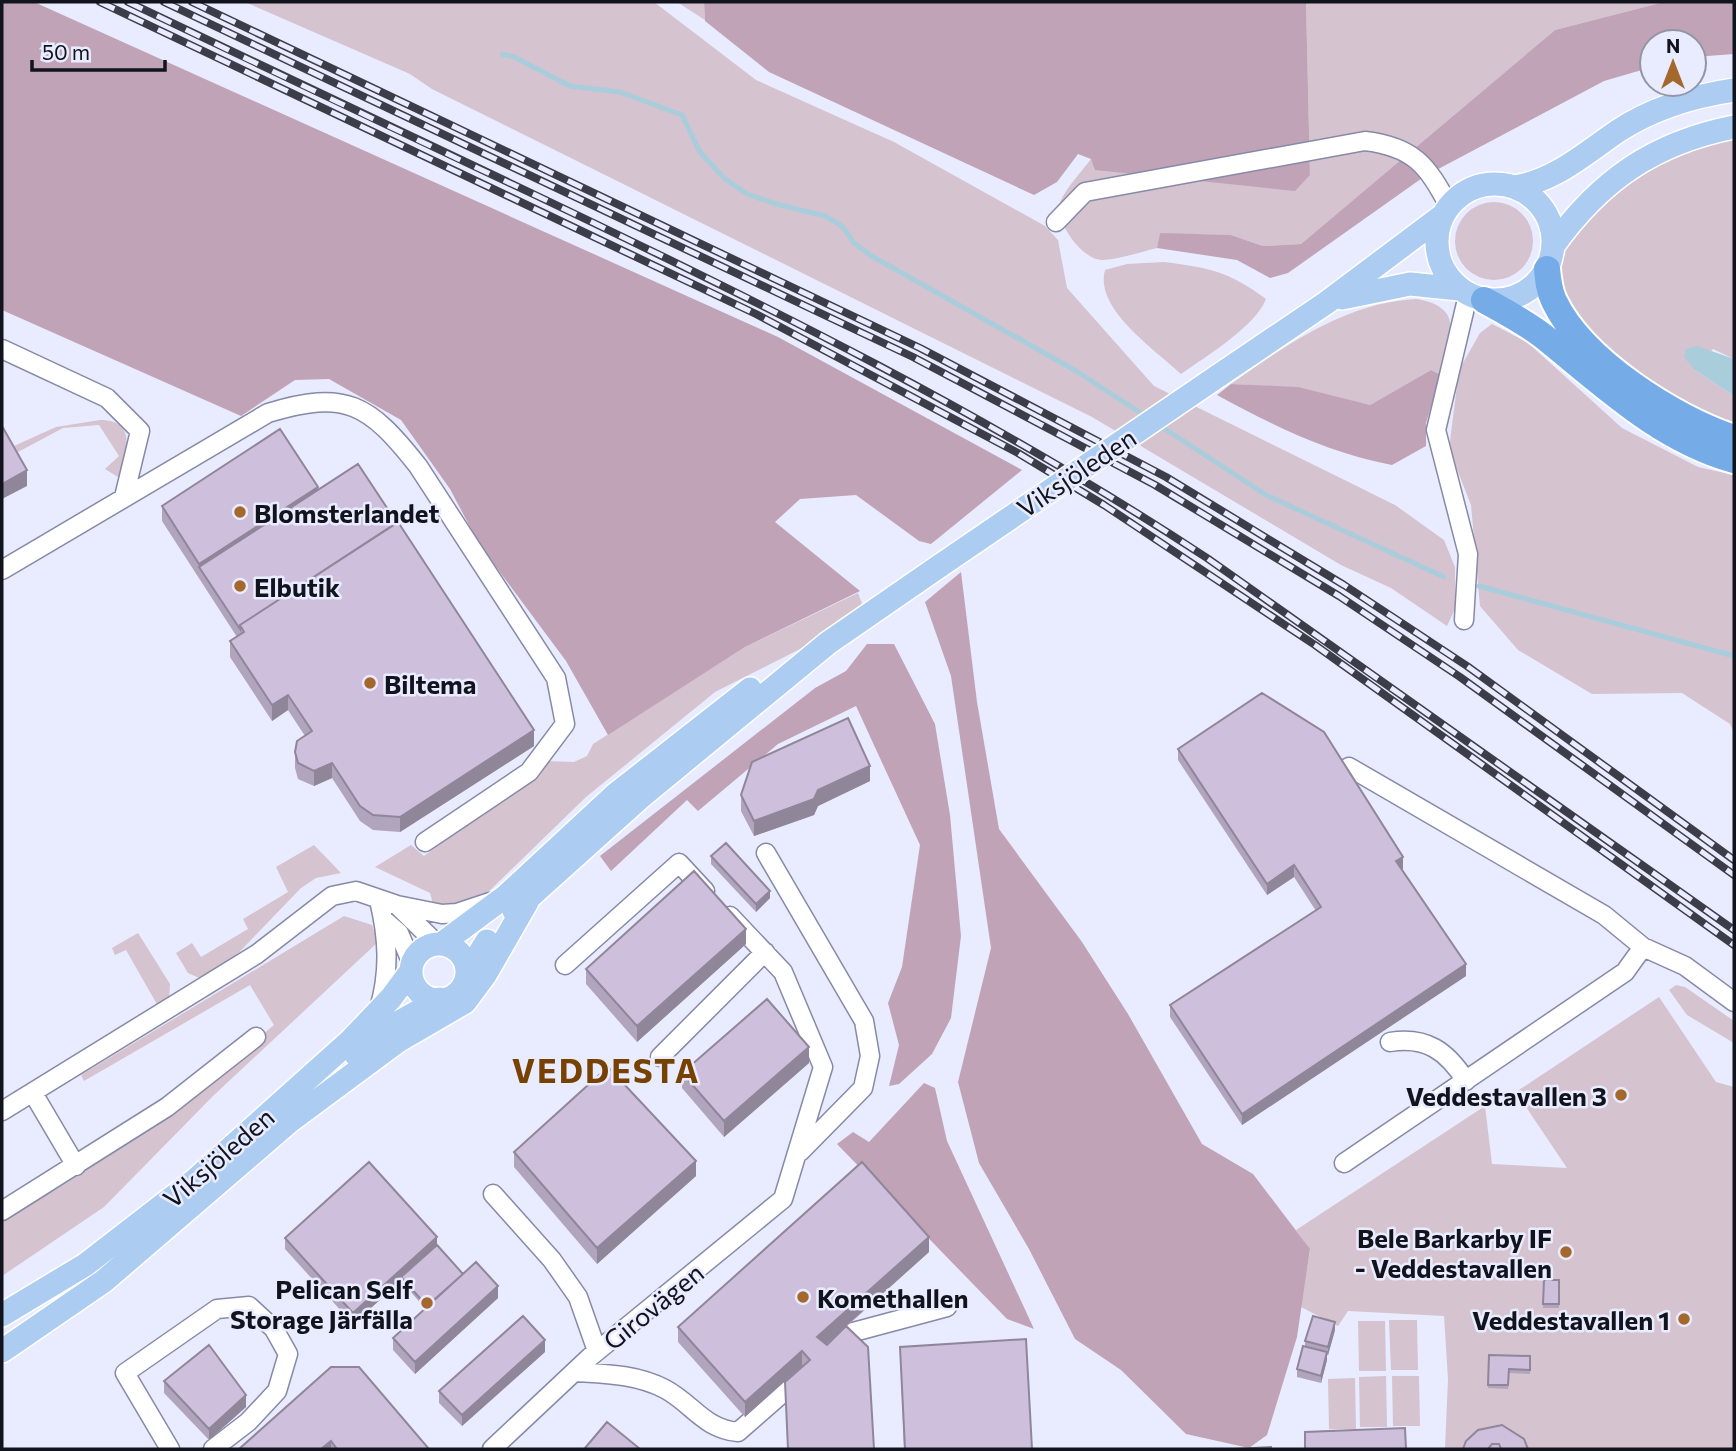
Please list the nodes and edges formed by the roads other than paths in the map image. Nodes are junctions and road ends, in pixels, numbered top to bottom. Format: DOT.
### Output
graph roads {
  1 [pos="1734,90"];
  2 [pos="1734,127"];
  3 [pos="1514,187"];
  4 [pos="1446,211"];
  5 [pos="1056,222"];
  6 [pos="1550,258"];
  7 [pos="1471,295"];
  8 [pos="1326,303"];
  9 [pos="2,349"];
  10 [pos="1734,438"];
  11 [pos="1734,460"];
  12 [pos="124,497"];
  13 [pos="2,570"];
  14 [pos="1464,620"];
  15 [pos="1349,767"];
  16 [pos="425,842"];
  17 [pos="766,853"];
  18 [pos="516,899"];
  19 [pos="379,900"];
  20 [pos="397,905"];
  21 [pos="384,920"];
  22 [pos="441,943"];
  23 [pos="1643,947"];
  24 [pos="765,952"];
  25 [pos="565,965"];
  26 [pos="412,968"];
  27 [pos="467,973"];
  28 [pos="440,999"];
  29 [pos="1734,1002"];
  30 [pos="378,1012"];
  31 [pos="256,1037"];
  32 [pos="1390,1042"];
  33 [pos="660,1057"];
  34 [pos="1465,1081"];
  35 [pos="33,1093"];
  36 [pos="2,1111"];
  37 [pos="290,1121"];
  38 [pos="798,1155"];
  39 [pos="1344,1163"];
  40 [pos="76,1166"];
  41 [pos="493,1194"];
  42 [pos="2,1211"];
  43 [pos="947,1307"];
  44 [pos="2,1315"];
  45 [pos="2,1350"];
  46 [pos="597,1351"];
  47 [pos="824,1355"];
  48 [pos="574,1372"];
  49 [pos="804,1373"];
  50 [pos="170,1449"];
  51 [pos="213,1449"];
  52 [pos="492,1449"];
  1 -- 3 [label="main road"];
  2 -- 6 [label="main road"];
  3 -- 4 [label="main road"];
  3 -- 6 [label="main road"];
  4 -- 5 [label="street"];
  4 -- 7 [label="main road"];
  4 -- 8 [label="main road, Viksjöleden"];
  6 -- 7 [label="main road"];
  6 -- 10 [label="highway"];
  7 -- 8 [label="main road, Viksjöleden"];
  7 -- 11 [label="highway"];
  7 -- 14 [label="street"];
  8 -- 18 [label="main road, Viksjöleden, bridge"];
  9 -- 12 [label="street"];
  12 -- 13 [label="street"];
  12 -- 16 [label="street"];
  15 -- 23 [label="street"];
  17 -- 38 [label="street"];
  18 -- 20 [label="street"];
  18 -- 22 [label="main road, Viksjöleden"];
  18 -- 27 [label="main road, Viksjöleden"];
  18 -- 37 [label="main road, Viksjöleden"];
  19 -- 20 [label="street"];
  19 -- 21 [label="street"];
  19 -- 35 [label="street"];
  20 -- 22 [label="street"];
  21 -- 26 [label="street"];
  21 -- 30 [label="street"];
  22 -- 26 [label="main road"];
  22 -- 27 [label="main road"];
  23 -- 29 [label="street"];
  23 -- 34 [label="street"];
  24 -- 25 [label="street, Girovägen"];
  24 -- 33 [label="street"];
  24 -- 38 [label="street, Girovägen"];
  26 -- 28 [label="main road"];
  26 -- 30 [label="main road, Viksjöleden"];
  27 -- 28 [label="main road"];
  28 -- 37 [label="main road, Viksjöleden"];
  30 -- 44 [label="main road, Viksjöleden"];
  31 -- 40 [label="street"];
  32 -- 34 [label="street"];
  34 -- 39 [label="street"];
  35 -- 36 [label="street"];
  35 -- 40 [label="street"];
  37 -- 45 [label="main road, Viksjöleden"];
  38 -- 46 [label="street, Girovägen"];
  40 -- 42 [label="street"];
  41 -- 46 [label="street"];
  43 -- 47 [label="street"];
  46 -- 48 [label="street, Girovägen"];
  48 -- 49 [label="street"];
  48 -- 52 [label="street, Girovägen"];
  50 -- 51 [label="street"];
}
